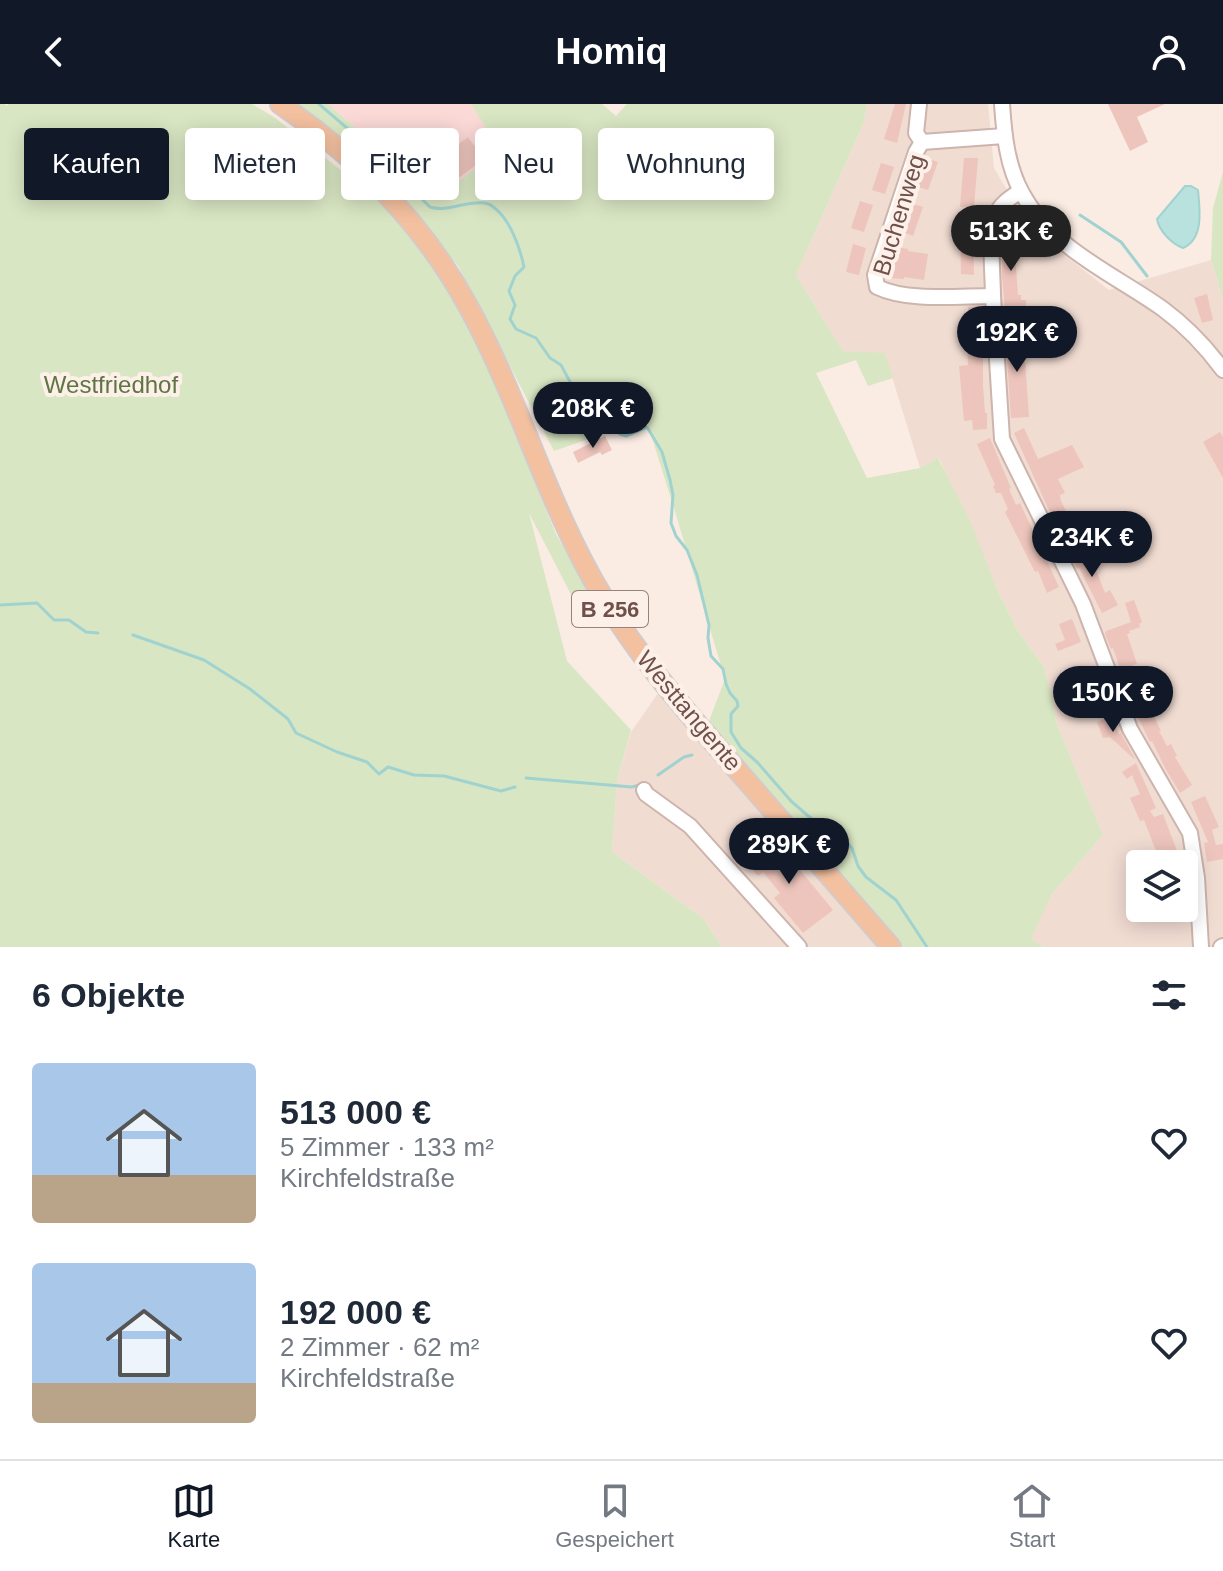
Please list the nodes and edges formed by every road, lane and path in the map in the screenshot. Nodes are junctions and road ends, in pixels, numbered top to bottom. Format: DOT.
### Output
graph roads {
  1 [pos="280,104"];
  2 [pos="919,104"];
  3 [pos="1002,104"];
  4 [pos="1004,136"];
  5 [pos="922,142"];
  6 [pos="1020,191"];
  7 [pos="993,296"];
  8 [pos="1223,370"];
  9 [pos="644,790"];
  10 [pos="799,947"];
  11 [pos="891,947"];
  12 [pos="1201,947"];
  1 -- 11 [label="main road, Westtangente / B 256"];
  2 -- 5 [label="street, Buchenweg"];
  3 -- 4 [label="street"];
  4 -- 5 [label="street, Buchenweg"];
  4 -- 6 [label="street"];
  5 -- 7 [label="street, Buchenweg"];
  6 -- 7 [label="street"];
  6 -- 8 [label="street"];
  7 -- 12 [label="street"];
  9 -- 10 [label="street"];
}
